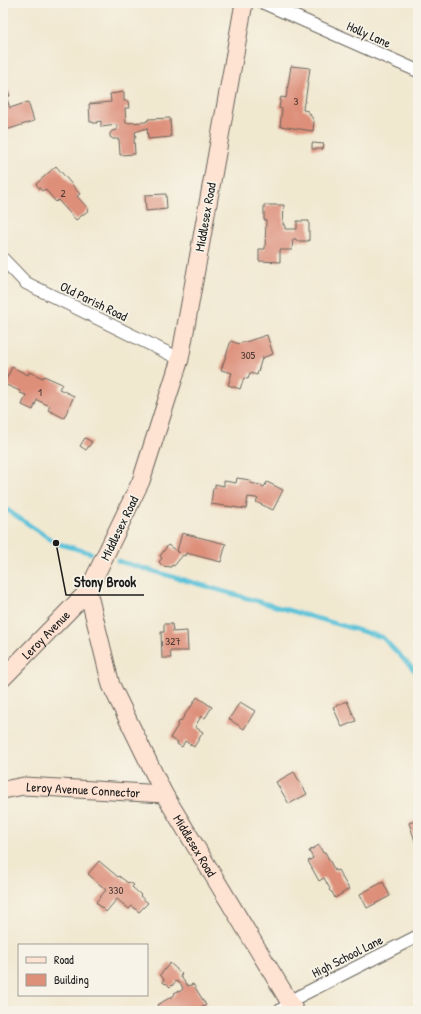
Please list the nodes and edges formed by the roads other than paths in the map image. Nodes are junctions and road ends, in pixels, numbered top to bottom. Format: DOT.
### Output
graph roads {
  1 [pos="244,3"];
  2 [pos="264,3"];
  3 [pos="418,71"];
  4 [pos="3,259"];
  5 [pos="180,359"];
  6 [pos="88,591"];
  7 [pos="3,678"];
  8 [pos="3,790"];
  9 [pos="164,794"];
  10 [pos="418,936"];
  11 [pos="292,1006"];
  12 [pos="273,1011"];
  1 -- 5 [label="main road, Middlesex Road"];
  2 -- 3 [label="street, Holly Lane"];
  4 -- 5 [label="street, Old Parish Road"];
  5 -- 6 [label="main road, Middlesex Road"];
  6 -- 7 [label="main road, Leroy Avenue"];
  6 -- 9 [label="main road, Middlesex Road"];
  8 -- 9 [label="main road, Leroy Avenue Connector"];
  9 -- 11 [label="main road, Middlesex Road"];
  10 -- 11 [label="street, High School Lane"];
  11 -- 12 [label="lane"];
}
